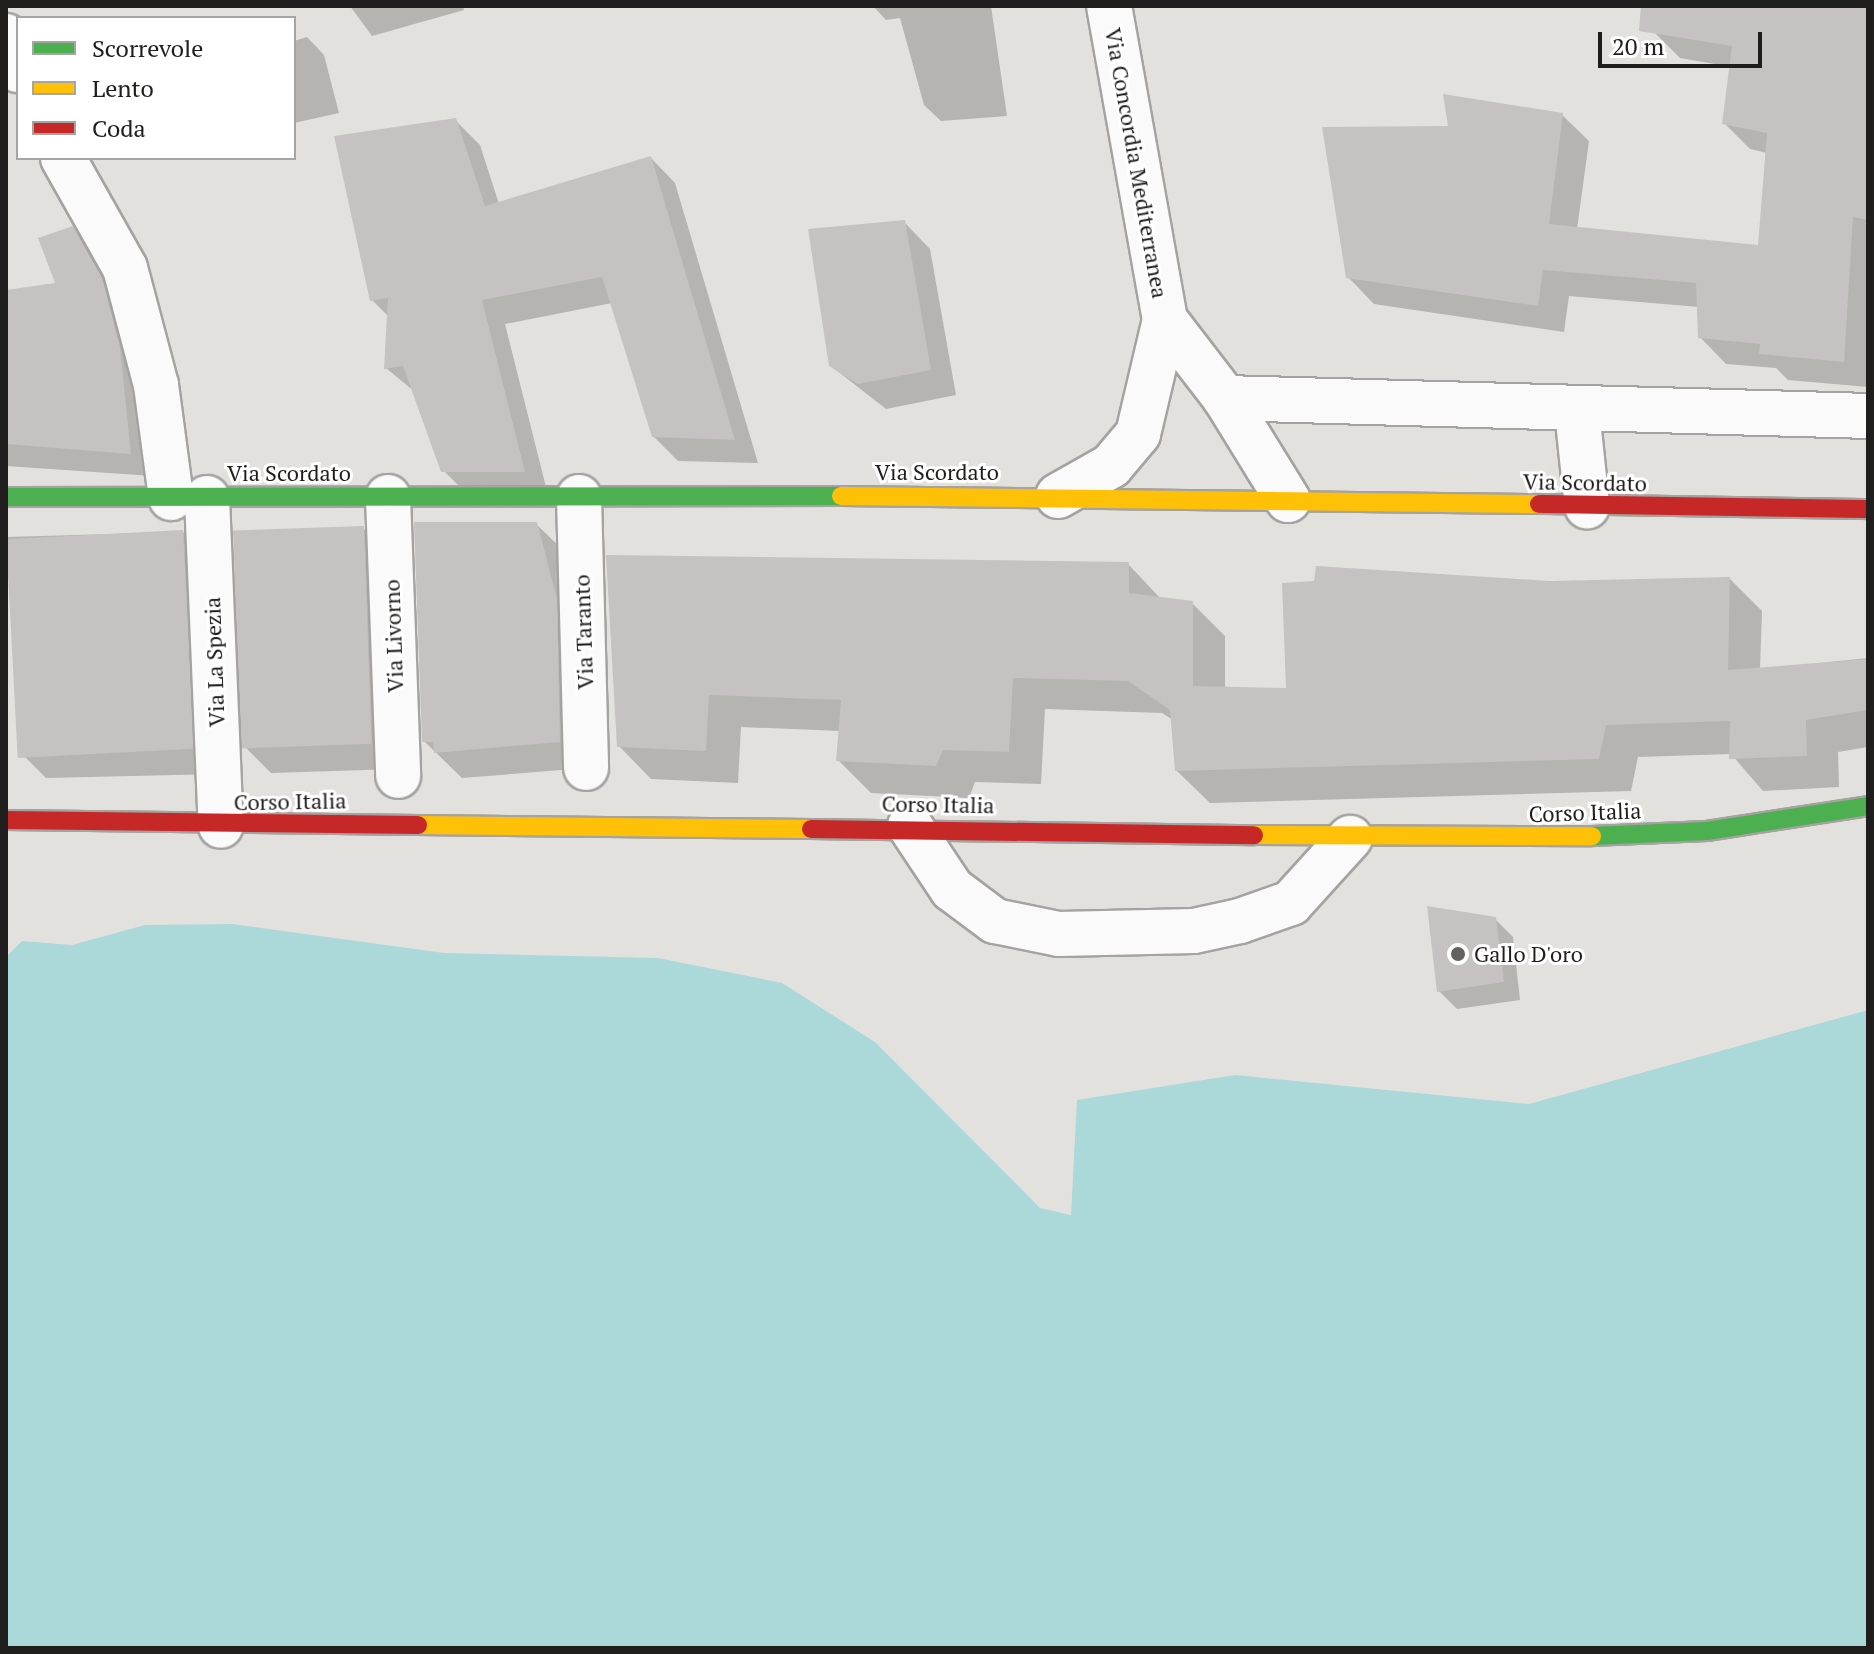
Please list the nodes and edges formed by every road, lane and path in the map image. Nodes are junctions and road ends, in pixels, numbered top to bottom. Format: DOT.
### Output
graph roads {
  1 [pos="1109,6"];
  2 [pos="6,36"];
  3 [pos="16,64"];
  4 [pos="64,160"];
  5 [pos="1165,320"];
  6 [pos="1225,398"];
  7 [pos="1577,411"];
  8 [pos="1868,416"];
  9 [pos="1058,496"];
  10 [pos="6,497"];
  11 [pos="388,497"];
  12 [pos="579,497"];
  13 [pos="189,498"];
  14 [pos="1288,500"];
  15 [pos="1587,506"];
  16 [pos="1868,509"];
  17 [pos="586,768"];
  18 [pos="398,776"];
  19 [pos="1868,806"];
  20 [pos="6,820"];
  21 [pos="221,826"];
  22 [pos="910,826"];
  23 [pos="1350,838"];
  1 -- 5 [label="street, Via Concordia Mediterranea"];
  2 -- 3 [label="street"];
  4 -- 13 [label="street, Via La Spezia"];
  5 -- 6 [label="street"];
  5 -- 9 [label="street"];
  6 -- 7 [label="street"];
  6 -- 14 [label="street"];
  7 -- 8 [label="street"];
  7 -- 15 [label="street"];
  9 -- 12 [label="street, Via Scordato"];
  9 -- 14 [label="street, Via Scordato"];
  10 -- 13 [label="street, Via Scordato"];
  11 -- 12 [label="street, Via Scordato"];
  11 -- 13 [label="street, Via Scordato"];
  11 -- 18 [label="street, Via Livorno"];
  12 -- 17 [label="street, Via Taranto"];
  13 -- 21 [label="street, Via La Spezia"];
  14 -- 15 [label="street, Via Scordato"];
  15 -- 16 [label="street, Via Scordato"];
  19 -- 23 [label="street, Corso Italia"];
  20 -- 21 [label="street, Corso Italia"];
  21 -- 22 [label="street, Corso Italia"];
  22 -- 23 [label="street, Corso Italia"];
  22 -- 23 [label="street"];
}
